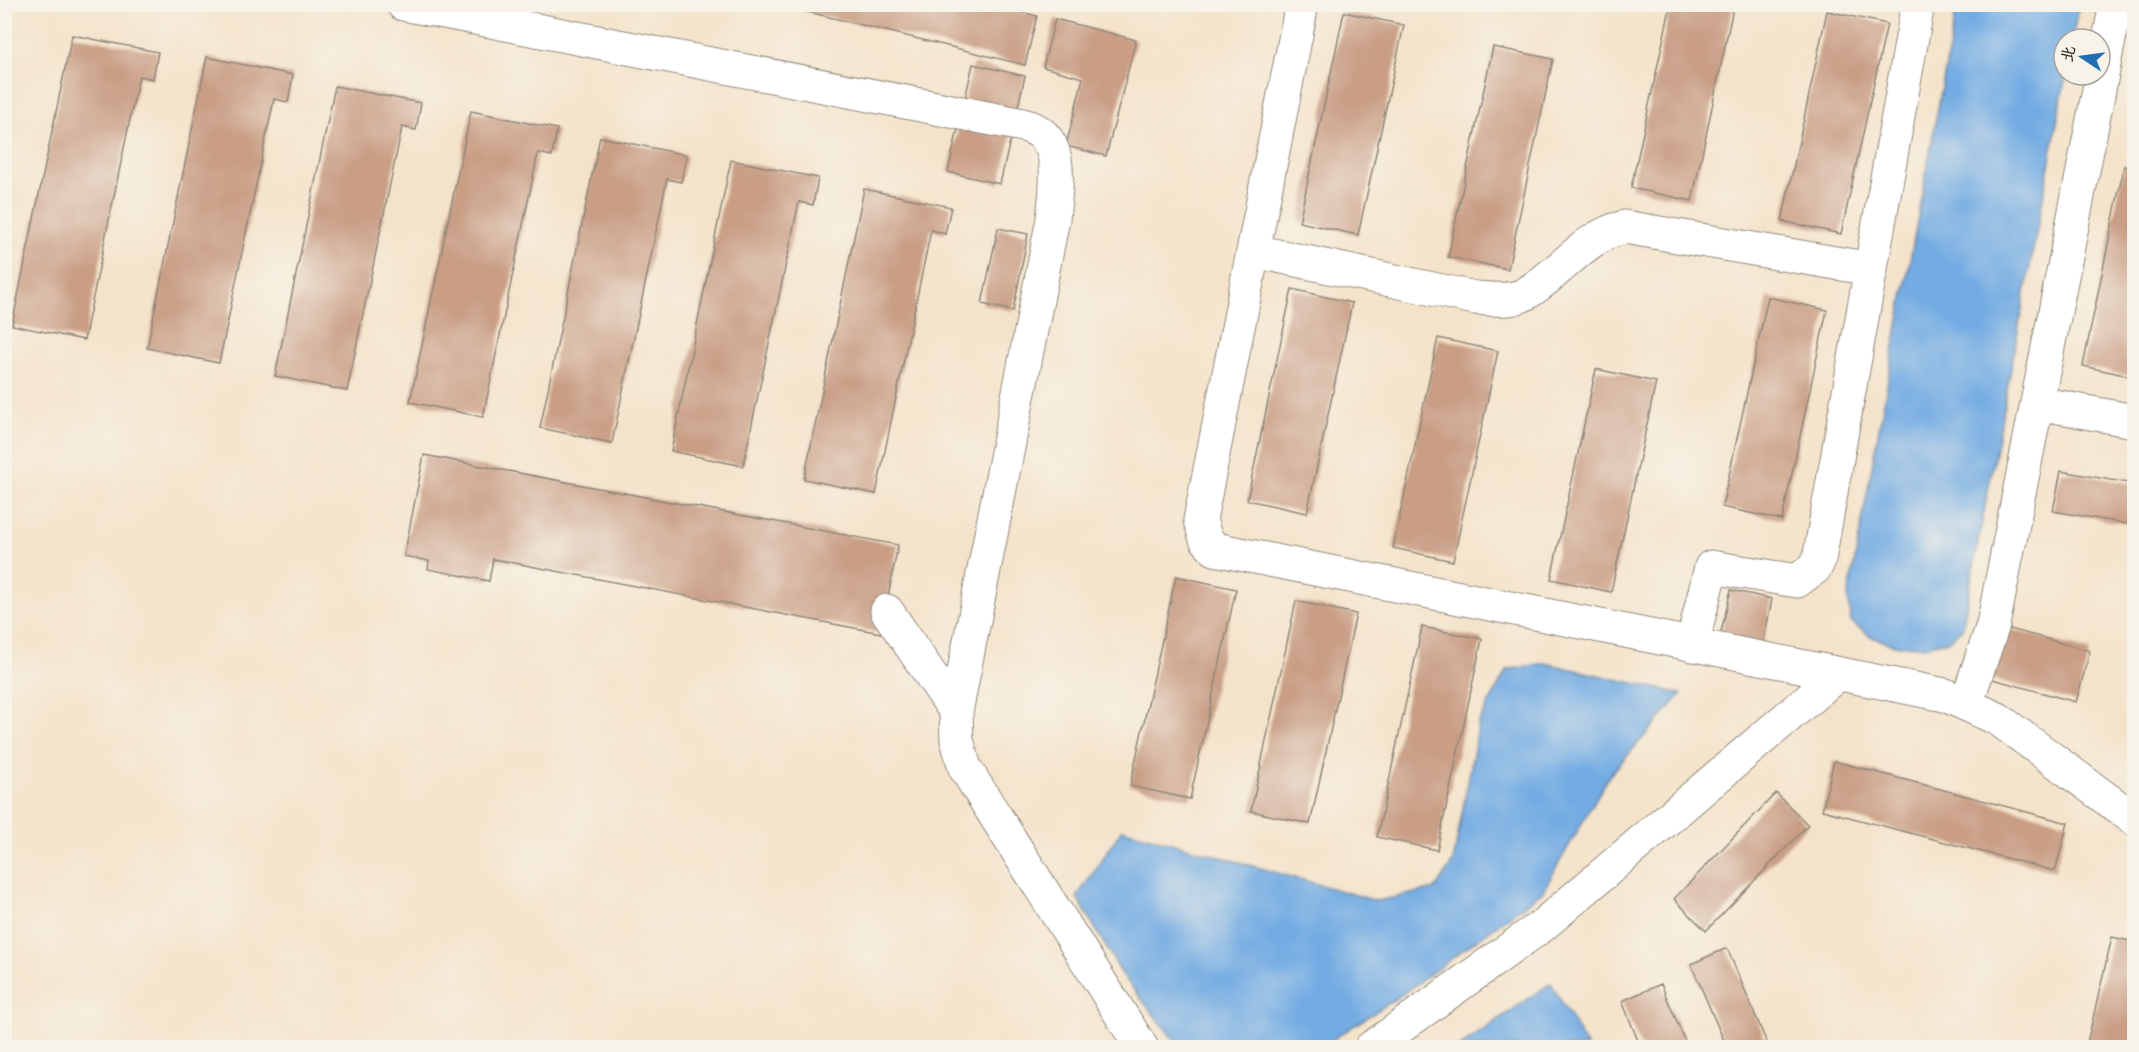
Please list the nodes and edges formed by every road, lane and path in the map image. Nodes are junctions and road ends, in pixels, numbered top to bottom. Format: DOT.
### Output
graph roads {
  1 [pos="403,4"];
  2 [pos="1302,4"];
  3 [pos="1918,4"];
  4 [pos="2116,4"];
  5 [pos="1254,250"];
  6 [pos="1870,269"];
  7 [pos="2038,403"];
  8 [pos="2134,421"];
  9 [pos="887,611"];
  10 [pos="1692,645"];
  11 [pos="1839,674"];
  12 [pos="1965,704"];
  13 [pos="956,712"];
  14 [pos="2134,819"];
  15 [pos="1142,1047"];
  16 [pos="1371,1047"];
  1 -- 13 [label="lane"];
  2 -- 5 [label="lane"];
  3 -- 6 [label="lane"];
  4 -- 7 [label="lane"];
  5 -- 6 [label="lane"];
  5 -- 10 [label="lane"];
  6 -- 10 [label="lane"];
  7 -- 8 [label="lane"];
  7 -- 12 [label="lane"];
  9 -- 13 [label="lane"];
  10 -- 11 [label="lane"];
  11 -- 12 [label="lane"];
  11 -- 16 [label="lane"];
  12 -- 14 [label="lane"];
  13 -- 15 [label="lane"];
}
